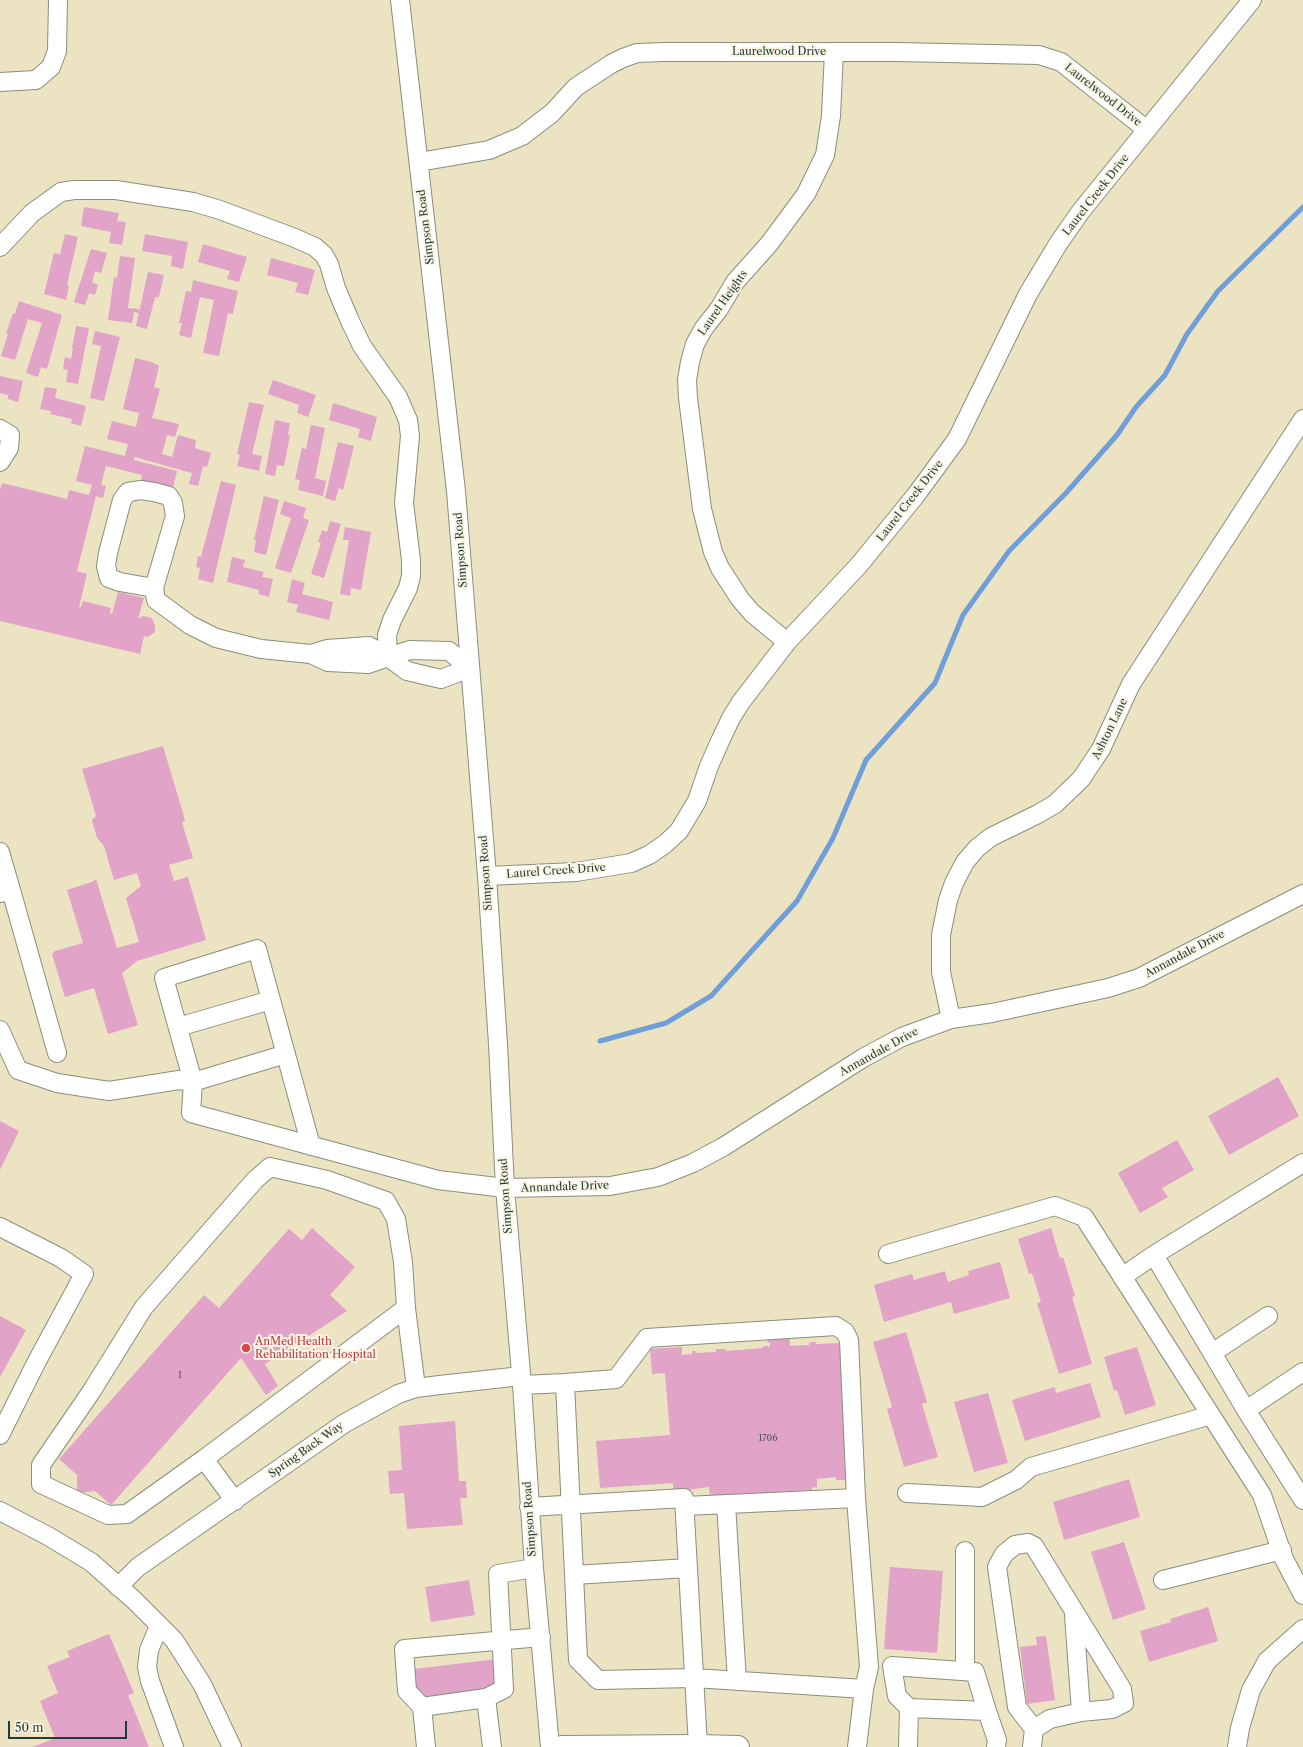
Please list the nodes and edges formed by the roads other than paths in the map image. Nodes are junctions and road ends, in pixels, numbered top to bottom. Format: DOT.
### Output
graph roads {
  1 [pos="58,0"];
  2 [pos="400,0"];
  3 [pos="1252,0"];
  4 [pos="834,52"];
  5 [pos="0,82"];
  6 [pos="1147,130"];
  7 [pos="419,162"];
  8 [pos="0,247"];
  9 [pos="1303,419"];
  10 [pos="0,429"];
  11 [pos="0,462"];
  12 [pos="154,588"];
  13 [pos="786,642"];
  14 [pos="388,657"];
  15 [pos="470,668"];
  16 [pos="0,852"];
  17 [pos="487,876"];
  18 [pos="5,892"];
  19 [pos="1303,894"];
  20 [pos="271,1000"];
  21 [pos="951,1019"];
  22 [pos="178,1027"];
  23 [pos="0,1030"];
  24 [pos="57,1052"];
  25 [pos="286,1054"];
  26 [pos="193,1082"];
  27 [pos="311,1146"];
  28 [pos="1303,1163"];
  29 [pos="505,1188"];
  30 [pos="0,1227"];
  31 [pos="888,1254"];
  32 [pos="1154,1256"];
  33 [pos="1122,1277"];
  34 [pos="406,1308"];
  35 [pos="1268,1316"];
  36 [pos="1212,1353"];
  37 [pos="1303,1372"];
  38 [pos="521,1380"];
  39 [pos="565,1383"];
  40 [pos="416,1388"];
  41 [pos="1246,1410"];
  42 [pos="1211,1415"];
  43 [pos="0,1435"];
  44 [pos="204,1459"];
  45 [pos="906,1493"];
  46 [pos="856,1498"];
  47 [pos="1303,1500"];
  48 [pos="235,1501"];
  49 [pos="726,1504"];
  50 [pos="572,1505"];
  51 [pos="685,1506"];
  52 [pos="530,1507"];
  53 [pos="0,1511"];
  54 [pos="965,1550"];
  55 [pos="1282,1550"];
  56 [pos="534,1568"];
  57 [pos="688,1568"];
  58 [pos="574,1575"];
  59 [pos="1163,1580"];
  60 [pos="118,1587"];
  61 [pos="1303,1595"];
  62 [pos="1074,1612"];
  63 [pos="159,1626"];
  64 [pos="1303,1629"];
  65 [pos="541,1637"];
  66 [pos="502,1640"];
  67 [pos="965,1671"];
  68 [pos="694,1678"];
  69 [pos="737,1681"];
  70 [pos="864,1689"];
  71 [pos="486,1698"];
  72 [pos="422,1707"];
  73 [pos="909,1708"];
  74 [pos="987,1711"];
  75 [pos="1081,1712"];
  76 [pos="1033,1738"];
  77 [pos="645,1746"];
  78 [pos="687,1746"];
  79 [pos="174,1747"];
  80 [pos="232,1747"];
  81 [pos="426,1747"];
  82 [pos="492,1747"];
  83 [pos="550,1747"];
  84 [pos="562,1747"];
  85 [pos="603,1747"];
  86 [pos="738,1747"];
  87 [pos="857,1747"];
  88 [pos="908,1747"];
  89 [pos="996,1747"];
  90 [pos="1237,1747"];
  1 -- 5 [label="street"];
  2 -- 7 [label="street, Simpson Road"];
  3 -- 6 [label="street, Laurel Creek Drive"];
  4 -- 6 [label="street, Laurelwood Drive"];
  4 -- 7 [label="street, Laurelwood Drive"];
  4 -- 13 [label="street, Laurel Heights"];
  6 -- 13 [label="street, Laurel Creek Drive"];
  7 -- 15 [label="street, Simpson Road"];
  8 -- 14 [label="street"];
  9 -- 21 [label="street, Ashton Lane"];
  10 -- 11 [label="street"];
  12 -- 12 [label="street"];
  12 -- 14 [label="street"];
  13 -- 17 [label="street, Laurel Creek Drive"];
  14 -- 15 [label="street"];
  14 -- 15 [label="street"];
  15 -- 17 [label="street, Simpson Road"];
  16 -- 18 [label="street"];
  17 -- 29 [label="street, Simpson Road"];
  18 -- 24 [label="street"];
  19 -- 21 [label="street, Annandale Drive"];
  20 -- 22 [label="street"];
  20 -- 22 [label="street"];
  20 -- 25 [label="street"];
  21 -- 29 [label="street, Annandale Drive"];
  22 -- 26 [label="street"];
  23 -- 26 [label="street"];
  25 -- 26 [label="street"];
  25 -- 27 [label="street"];
  26 -- 27 [label="street, Annandale Drive"];
  27 -- 29 [label="street, Annandale Drive"];
  28 -- 32 [label="street"];
  29 -- 38 [label="street, Simpson Road"];
  30 -- 43 [label="street"];
  31 -- 33 [label="street"];
  32 -- 33 [label="street"];
  32 -- 36 [label="street"];
  33 -- 42 [label="street"];
  34 -- 40 [label="street"];
  34 -- 44 [label="street"];
  34 -- 44 [label="street"];
  35 -- 36 [label="street"];
  36 -- 41 [label="street"];
  37 -- 41 [label="street"];
  38 -- 39 [label="street, Spring Back Way"];
  38 -- 40 [label="street, Spring Back Way"];
  38 -- 52 [label="street, Simpson Road"];
  39 -- 46 [label="street, Spring Back Way"];
  39 -- 50 [label="street"];
  40 -- 48 [label="street, Spring Back Way"];
  41 -- 47 [label="street"];
  42 -- 45 [label="street"];
  42 -- 55 [label="street"];
  44 -- 48 [label="street"];
  46 -- 49 [label="street"];
  46 -- 70 [label="street"];
  48 -- 60 [label="street, Spring Back Way"];
  49 -- 51 [label="street"];
  49 -- 69 [label="street"];
  50 -- 51 [label="street"];
  50 -- 52 [label="street"];
  50 -- 58 [label="street"];
  51 -- 57 [label="street"];
  52 -- 56 [label="street, Simpson Road"];
  53 -- 60 [label="street"];
  54 -- 67 [label="street"];
  55 -- 59 [label="street"];
  55 -- 61 [label="street"];
  56 -- 65 [label="street, Simpson Road"];
  56 -- 66 [label="street"];
  57 -- 58 [label="street"];
  57 -- 68 [label="street"];
  58 -- 68 [label="street"];
  60 -- 63 [label="street"];
  62 -- 75 [label="street"];
  62 -- 75 [label="street"];
  62 -- 76 [label="street"];
  63 -- 79 [label="street"];
  63 -- 80 [label="street"];
  64 -- 90 [label="street"];
  65 -- 66 [label="street"];
  65 -- 83 [label="street, Simpson Road"];
  66 -- 71 [label="street"];
  66 -- 72 [label="street"];
  67 -- 73 [label="street"];
  67 -- 74 [label="street"];
  68 -- 69 [label="street"];
  68 -- 78 [label="street"];
  69 -- 70 [label="street"];
  70 -- 87 [label="street"];
  71 -- 72 [label="street"];
  71 -- 82 [label="street"];
  72 -- 81 [label="street"];
  73 -- 74 [label="street"];
  73 -- 88 [label="street"];
  74 -- 89 [label="street"];
  75 -- 76 [label="street"];
  77 -- 78 [label="main road"];
  77 -- 85 [label="main road"];
  78 -- 86 [label="main road"];
  84 -- 85 [label="main road"];
}
